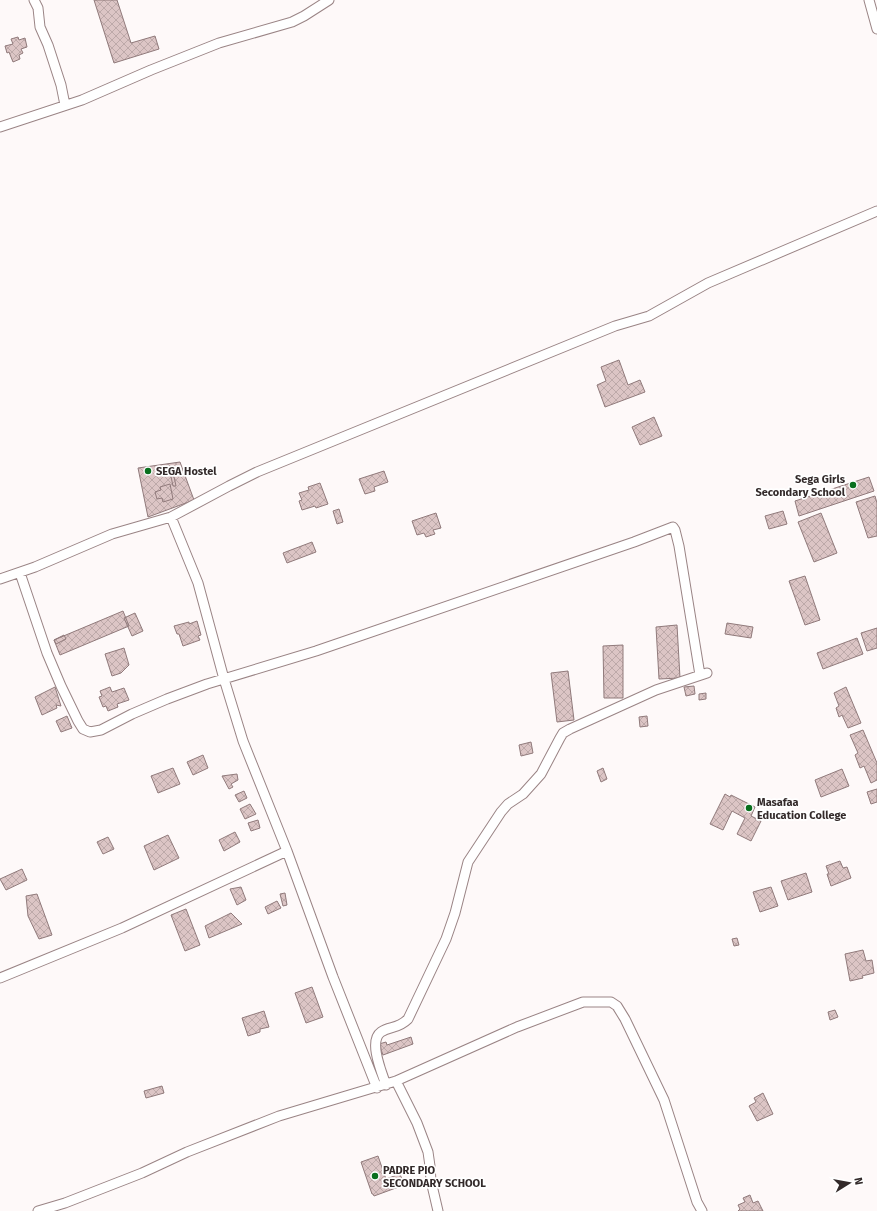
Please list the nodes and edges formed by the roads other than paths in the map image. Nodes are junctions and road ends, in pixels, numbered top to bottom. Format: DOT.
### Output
graph roads {
  1 [pos="34,0"];
  2 [pos="329,0"];
  3 [pos="869,0"];
  4 [pos="877,29"];
  5 [pos="65,106"];
  6 [pos="0,127"];
  7 [pos="877,211"];
  8 [pos="171,517"];
  9 [pos="20,573"];
  10 [pos="0,580"];
  11 [pos="224,679"];
  12 [pos="287,851"];
  13 [pos="0,978"];
  14 [pos="396,1081"];
  15 [pos="381,1086"];
  16 [pos="38,1211"];
  17 [pos="438,1211"];
  18 [pos="702,1211"];
  1 -- 5 [label="street"];
  2 -- 5 [label="street"];
  3 -- 4 [label="street"];
  5 -- 6 [label="street"];
  7 -- 8 [label="street"];
  8 -- 9 [label="street"];
  8 -- 11 [label="street"];
  9 -- 10 [label="street"];
  9 -- 11 [label="street"];
  11 -- 12 [label="street"];
  11 -- 15 [label="street"];
  12 -- 13 [label="street"];
  12 -- 15 [label="street"];
  14 -- 15 [label="street"];
  14 -- 17 [label="street"];
  14 -- 18 [label="street"];
  15 -- 16 [label="street"];
}
